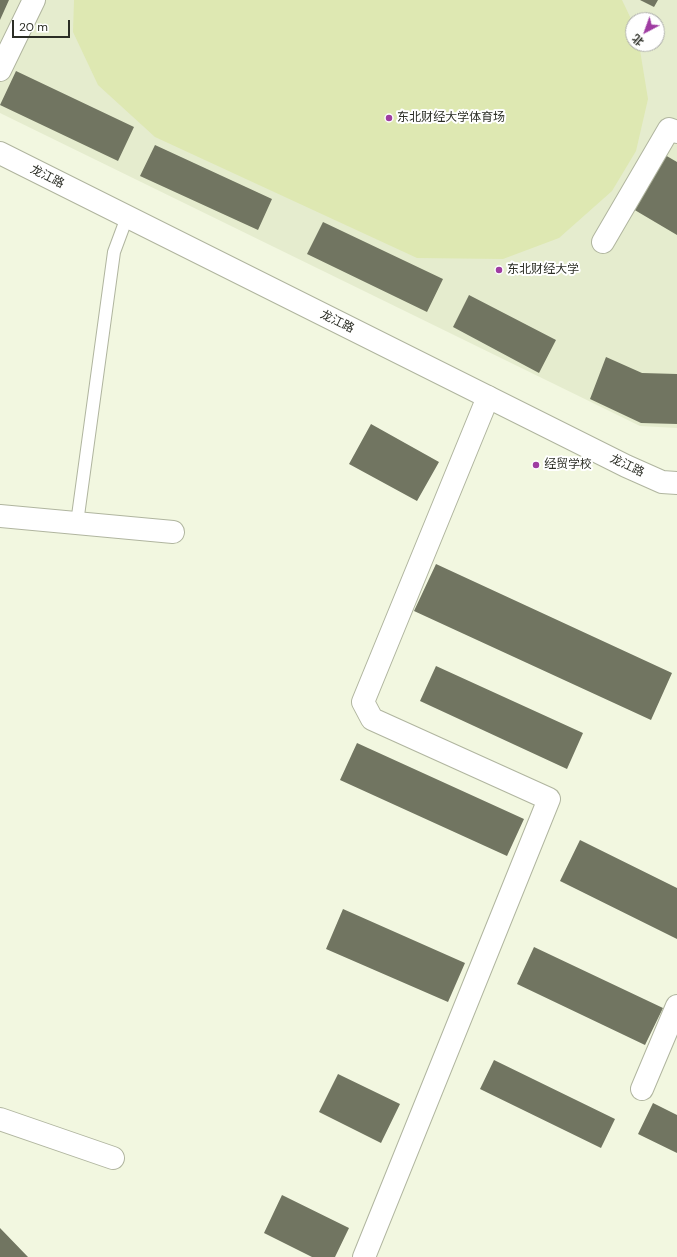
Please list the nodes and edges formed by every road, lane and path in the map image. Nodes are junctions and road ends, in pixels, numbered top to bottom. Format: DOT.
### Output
graph roads {
  1 [pos="34,0"];
  2 [pos="0,70"];
  3 [pos="677,132"];
  4 [pos="0,153"];
  5 [pos="127,217"];
  6 [pos="603,242"];
  7 [pos="488,397"];
  8 [pos="677,483"];
  9 [pos="0,516"];
  10 [pos="77,523"];
  11 [pos="173,532"];
  12 [pos="677,1006"];
  13 [pos="642,1089"];
  14 [pos="0,1119"];
  15 [pos="113,1158"];
  16 [pos="364,1257"];
  1 -- 2 [label="street"];
  3 -- 6 [label="street"];
  4 -- 5 [label="street, 龙江路"];
  5 -- 7 [label="street, 龙江路"];
  5 -- 10 [label="lane"];
  7 -- 8 [label="street, 龙江路"];
  7 -- 16 [label="street"];
  9 -- 10 [label="street"];
  10 -- 11 [label="street"];
  12 -- 13 [label="street"];
  14 -- 15 [label="street"];
}
